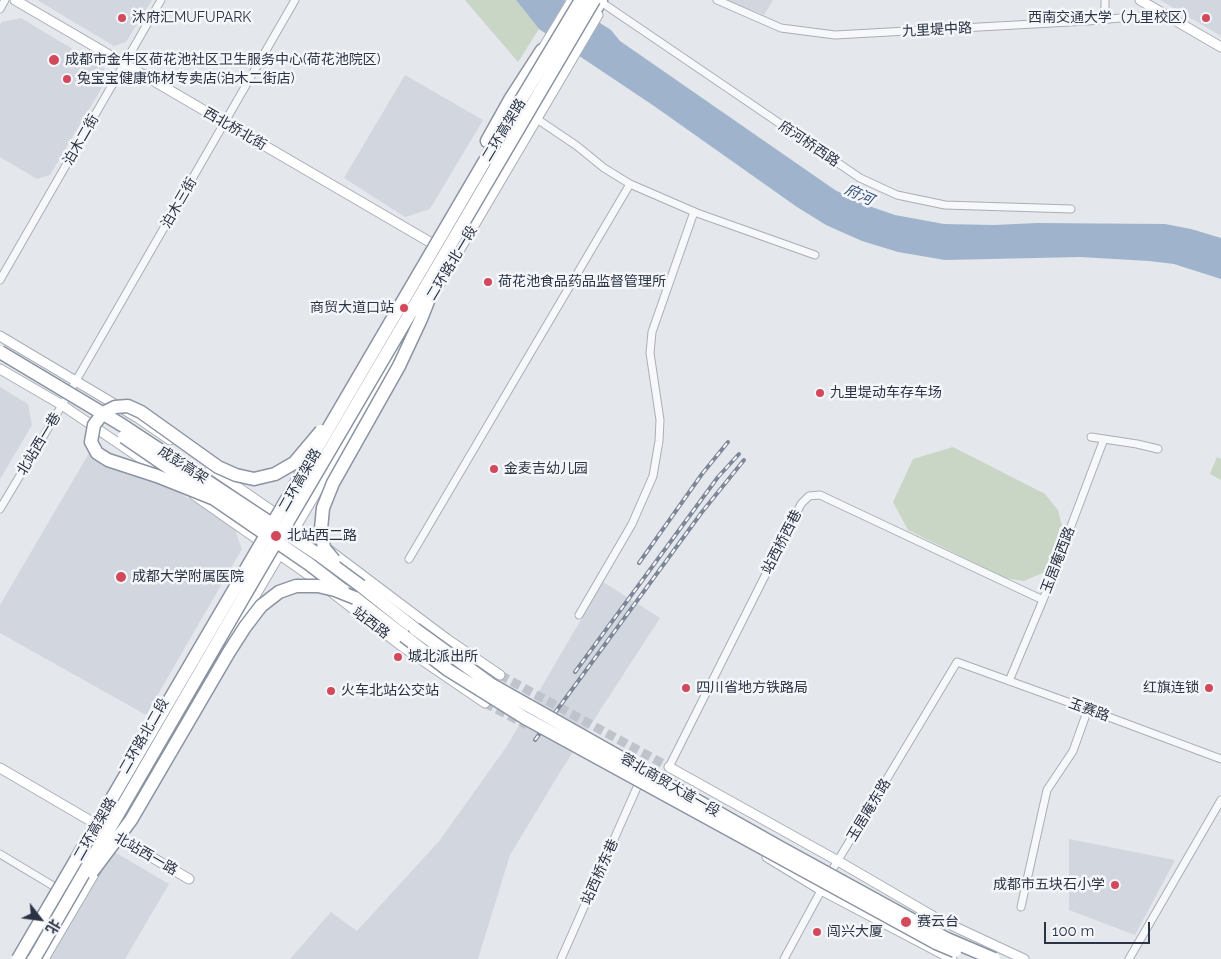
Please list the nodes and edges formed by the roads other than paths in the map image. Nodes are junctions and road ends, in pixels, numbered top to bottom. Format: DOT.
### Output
graph roads {
  1 [pos="5,0"];
  2 [pos="15,0"];
  3 [pos="161,0"];
  4 [pos="295,0"];
  5 [pos="572,0"];
  6 [pos="581,0"];
  7 [pos="717,0"];
  8 [pos="1105,0"];
  9 [pos="1140,0"];
  10 [pos="602,3"];
  11 [pos="0,9"];
  12 [pos="1163,14"];
  13 [pos="1088,21"];
  14 [pos="544,46"];
  15 [pos="1221,46"];
  16 [pos="124,64"];
  17 [pos="537,119"];
  18 [pos="225,122"];
  19 [pos="630,184"];
  20 [pos="1072,209"];
  21 [pos="694,212"];
  22 [pos="452,242"];
  23 [pos="432,244"];
  24 [pos="814,255"];
  25 [pos="455,257"];
  26 [pos="0,280"];
  27 [pos="0,336"];
  28 [pos="0,352"];
  29 [pos="0,362"];
  30 [pos="0,369"];
  31 [pos="361,374"];
  32 [pos="76,380"];
  33 [pos="354,387"];
  34 [pos="62,406"];
  35 [pos="1091,437"];
  36 [pos="1104,439"];
  37 [pos="1158,449"];
  38 [pos="217,500"];
  39 [pos="0,509"];
  40 [pos="274,513"];
  41 [pos="296,526"];
  42 [pos="260,539"];
  43 [pos="279,554"];
  44 [pos="409,559"];
  45 [pos="361,586"];
  46 [pos="355,598"];
  47 [pos="1043,600"];
  48 [pos="579,615"];
  49 [pos="957,662"];
  50 [pos="500,675"];
  51 [pos="1009,681"];
  52 [pos="485,702"];
  53 [pos="1088,709"];
  54 [pos="1221,759"];
  55 [pos="669,767"];
  56 [pos="0,768"];
  57 [pos="638,785"];
  58 [pos="1221,800"];
  59 [pos="93,823"];
  60 [pos="116,836"];
  61 [pos="0,854"];
  62 [pos="838,861"];
  63 [pos="189,879"];
  64 [pos="823,886"];
  65 [pos="55,887"];
  66 [pos="1020,907"];
  67 [pos="61,913"];
  68 [pos="13,959"];
  69 [pos="18,959"];
  70 [pos="34,959"];
  71 [pos="44,959"];
  72 [pos="561,959"];
  73 [pos="784,959"];
  74 [pos="952,959"];
  75 [pos="973,959"];
  76 [pos="994,959"];
  77 [pos="1024,959"];
  78 [pos="1129,959"];
  1 -- 11 [label="street"];
  2 -- 16 [label="main road, 西北桥北街"];
  3 -- 16 [label="street, 泊木二街"];
  4 -- 18 [label="street, 泊木三街"];
  5 -- 14 [label="main road, 二环路北一段"];
  6 -- 31 [label="highway, 二环高架路, bridge"];
  7 -- 13 [label="street, 九里堤中路"];
  8 -- 13 [label="street"];
  9 -- 12 [label="main road"];
  10 -- 17 [label="main road, 二环路北一段"];
  10 -- 20 [label="street, 府河桥西路"];
  10 -- 22 [label="highway, 二环高架路, bridge"];
  12 -- 13 [label="street, 九里堤中路"];
  12 -- 15 [label="main road"];
  14 -- 23 [label="main road, 二环路北一段"];
  14 -- 31 [label="highway, bridge"];
  16 -- 18 [label="main road, 西北桥北街"];
  16 -- 26 [label="street, 泊木二街"];
  17 -- 19 [label="street"];
  17 -- 25 [label="main road, 二环路北一段"];
  18 -- 23 [label="main road, 西北桥北街"];
  18 -- 32 [label="street, 泊木三街"];
  19 -- 21 [label="street"];
  19 -- 44 [label="street"];
  21 -- 24 [label="street"];
  21 -- 48 [label="street"];
  22 -- 45 [label="highway, bridge"];
  22 -- 67 [label="highway, 二环高架路, bridge"];
  23 -- 25 [label="main road, 西北桥北街"];
  23 -- 40 [label="main road, 二环路北一段"];
  25 -- 41 [label="main road, 二环路北一段"];
  27 -- 32 [label="main road"];
  28 -- 45 [label="highway, 成彭高架, bridge"];
  29 -- 38 [label="highway, 成彭高架, bridge"];
  30 -- 34 [label="main road"];
  31 -- 33 [label="highway, 二环高架路, bridge"];
  32 -- 34 [label="street, 泊木三街"];
  32 -- 40 [label="main road"];
  33 -- 38 [label="highway, bridge"];
  33 -- 69 [label="highway, 二环高架路, bridge"];
  34 -- 39 [label="street, 北站西一巷"];
  34 -- 42 [label="main road"];
  35 -- 36 [label="street"];
  36 -- 37 [label="street"];
  36 -- 47 [label="street, 玉居庵西路"];
  38 -- 46 [label="highway, 成彭高架, bridge"];
  40 -- 41 [label="main road"];
  40 -- 42 [label="main road, 二环路北二段"];
  41 -- 43 [label="main road, 二环路北二段"];
  41 -- 50 [label="main road"];
  42 -- 43 [label="main road, 站西路"];
  42 -- 59 [label="main road, 二环路北二段"];
  43 -- 52 [label="main road, 站西路"];
  43 -- 60 [label="main road, 二环路北二段"];
  45 -- 76 [label="highway, 蓉北商贸大道一段, bridge"];
  46 -- 64 [label="highway, 蓉北商贸大道一段, bridge"];
  46 -- 67 [label="highway, bridge"];
  47 -- 51 [label="street, 玉居庵西路"];
  47 -- 55 [label="street, 站西桥西巷"];
  49 -- 51 [label="street, 玉赛路"];
  49 -- 62 [label="street, 玉居庵东路"];
  51 -- 53 [label="street, 玉赛路"];
  53 -- 54 [label="street, 玉赛路"];
  53 -- 66 [label="street"];
  55 -- 62 [label="main road, 蓉北商贸大道一段"];
  56 -- 59 [label="main road, 北站西一路"];
  57 -- 64 [label="main road, 蓉北商贸大道一段"];
  57 -- 72 [label="street, 站西桥东巷"];
  58 -- 78 [label="street"];
  59 -- 60 [label="main road, 北站西一路"];
  59 -- 65 [label="main road, 二环路北二段"];
  60 -- 63 [label="main road, 北站西一路"];
  60 -- 71 [label="main road, 二环路北二段"];
  61 -- 65 [label="street"];
  62 -- 64 [label="street, 玉居庵东路"];
  62 -- 77 [label="main road, 蓉北商贸大道一段"];
  64 -- 73 [label="street, 玉居庵东路"];
  64 -- 74 [label="main road, 蓉北商贸大道一段"];
  64 -- 75 [label="highway, 蓉北商贸大道一段, bridge"];
  65 -- 68 [label="main road, 二环路北二段"];
  67 -- 70 [label="highway, 二环高架路, bridge"];
}
